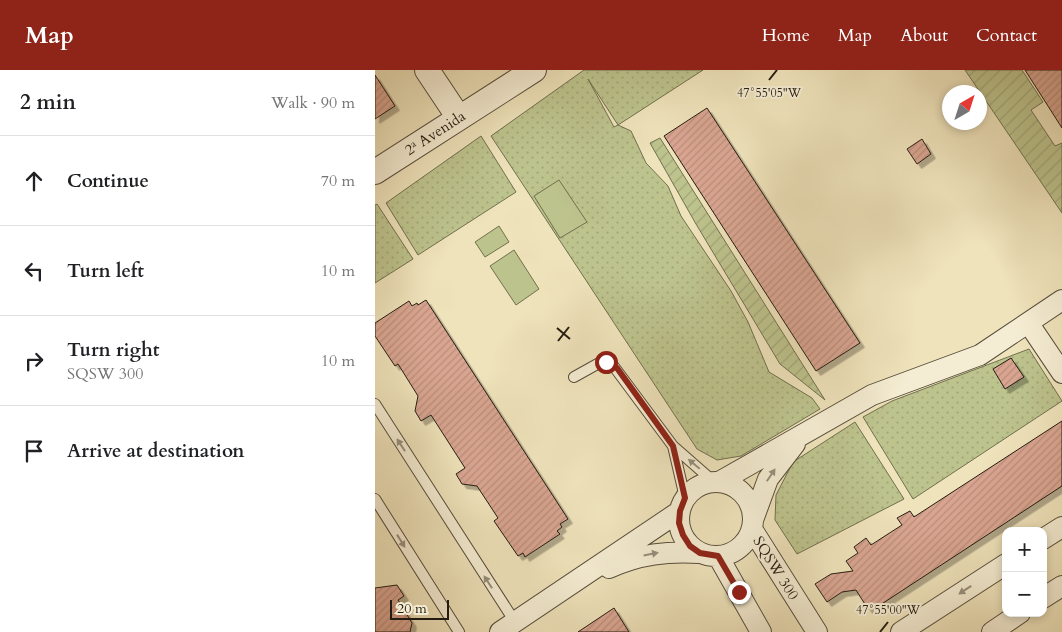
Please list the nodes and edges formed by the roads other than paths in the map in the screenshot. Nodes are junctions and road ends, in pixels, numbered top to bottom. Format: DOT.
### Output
graph roads {
  1 [pos="427,70"];
  2 [pos="533,70"];
  3 [pos="459,118"];
  4 [pos="375,172"];
  5 [pos="1062,300"];
  6 [pos="1029,324"];
  7 [pos="1062,373"];
  8 [pos="574,378"];
  9 [pos="375,404"];
  10 [pos="802,436"];
  11 [pos="673,446"];
  12 [pos="717,482"];
  13 [pos="375,499"];
  14 [pos="683,504"];
  15 [pos="753,524"];
  16 [pos="1062,527"];
  17 [pos="1047,536"];
  18 [pos="709,554"];
  19 [pos="1002,567"];
  20 [pos="573,584"];
  21 [pos="1062,586"];
  22 [pos="1047,595"];
  23 [pos="1014,617"];
  24 [pos="508,627"];
  25 [pos="459,632"];
  26 [pos="761,632"];
  27 [pos="817,632"];
  28 [pos="901,632"];
  29 [pos="992,632"];
  1 -- 3 [label="street"];
  2 -- 3 [label="street, 2ª Avenida"];
  3 -- 4 [label="street, 2ª Avenida"];
  5 -- 6 [label="street"];
  6 -- 7 [label="street"];
  6 -- 10 [label="street"];
  8 -- 11 [label="lane"];
  24 -- 9 [label="lane, one-way"];
  10 -- 12 [label="street"];
  15 -- 10 [label="street, one-way"];
  12 -- 11 [label="lane, one-way"];
  11 -- 14 [label="lane"];
  12 -- 14 [label="street"];
  12 -- 15 [label="street"];
  13 -- 25 [label="lane, one-way"];
  14 -- 18 [label="street"];
  14 -- 20 [label="street"];
  15 -- 18 [label="street"];
  15 -- 27 [label="street, SQSW 300"];
  16 -- 17 [label="street"];
  20 -- 18 [label="street, one-way"];
  18 -- 26 [label="street"];
  19 -- 28 [label="street, one-way"];
  20 -- 24 [label="street"];
  21 -- 22 [label="street"];
  23 -- 29 [label="street"];
}
